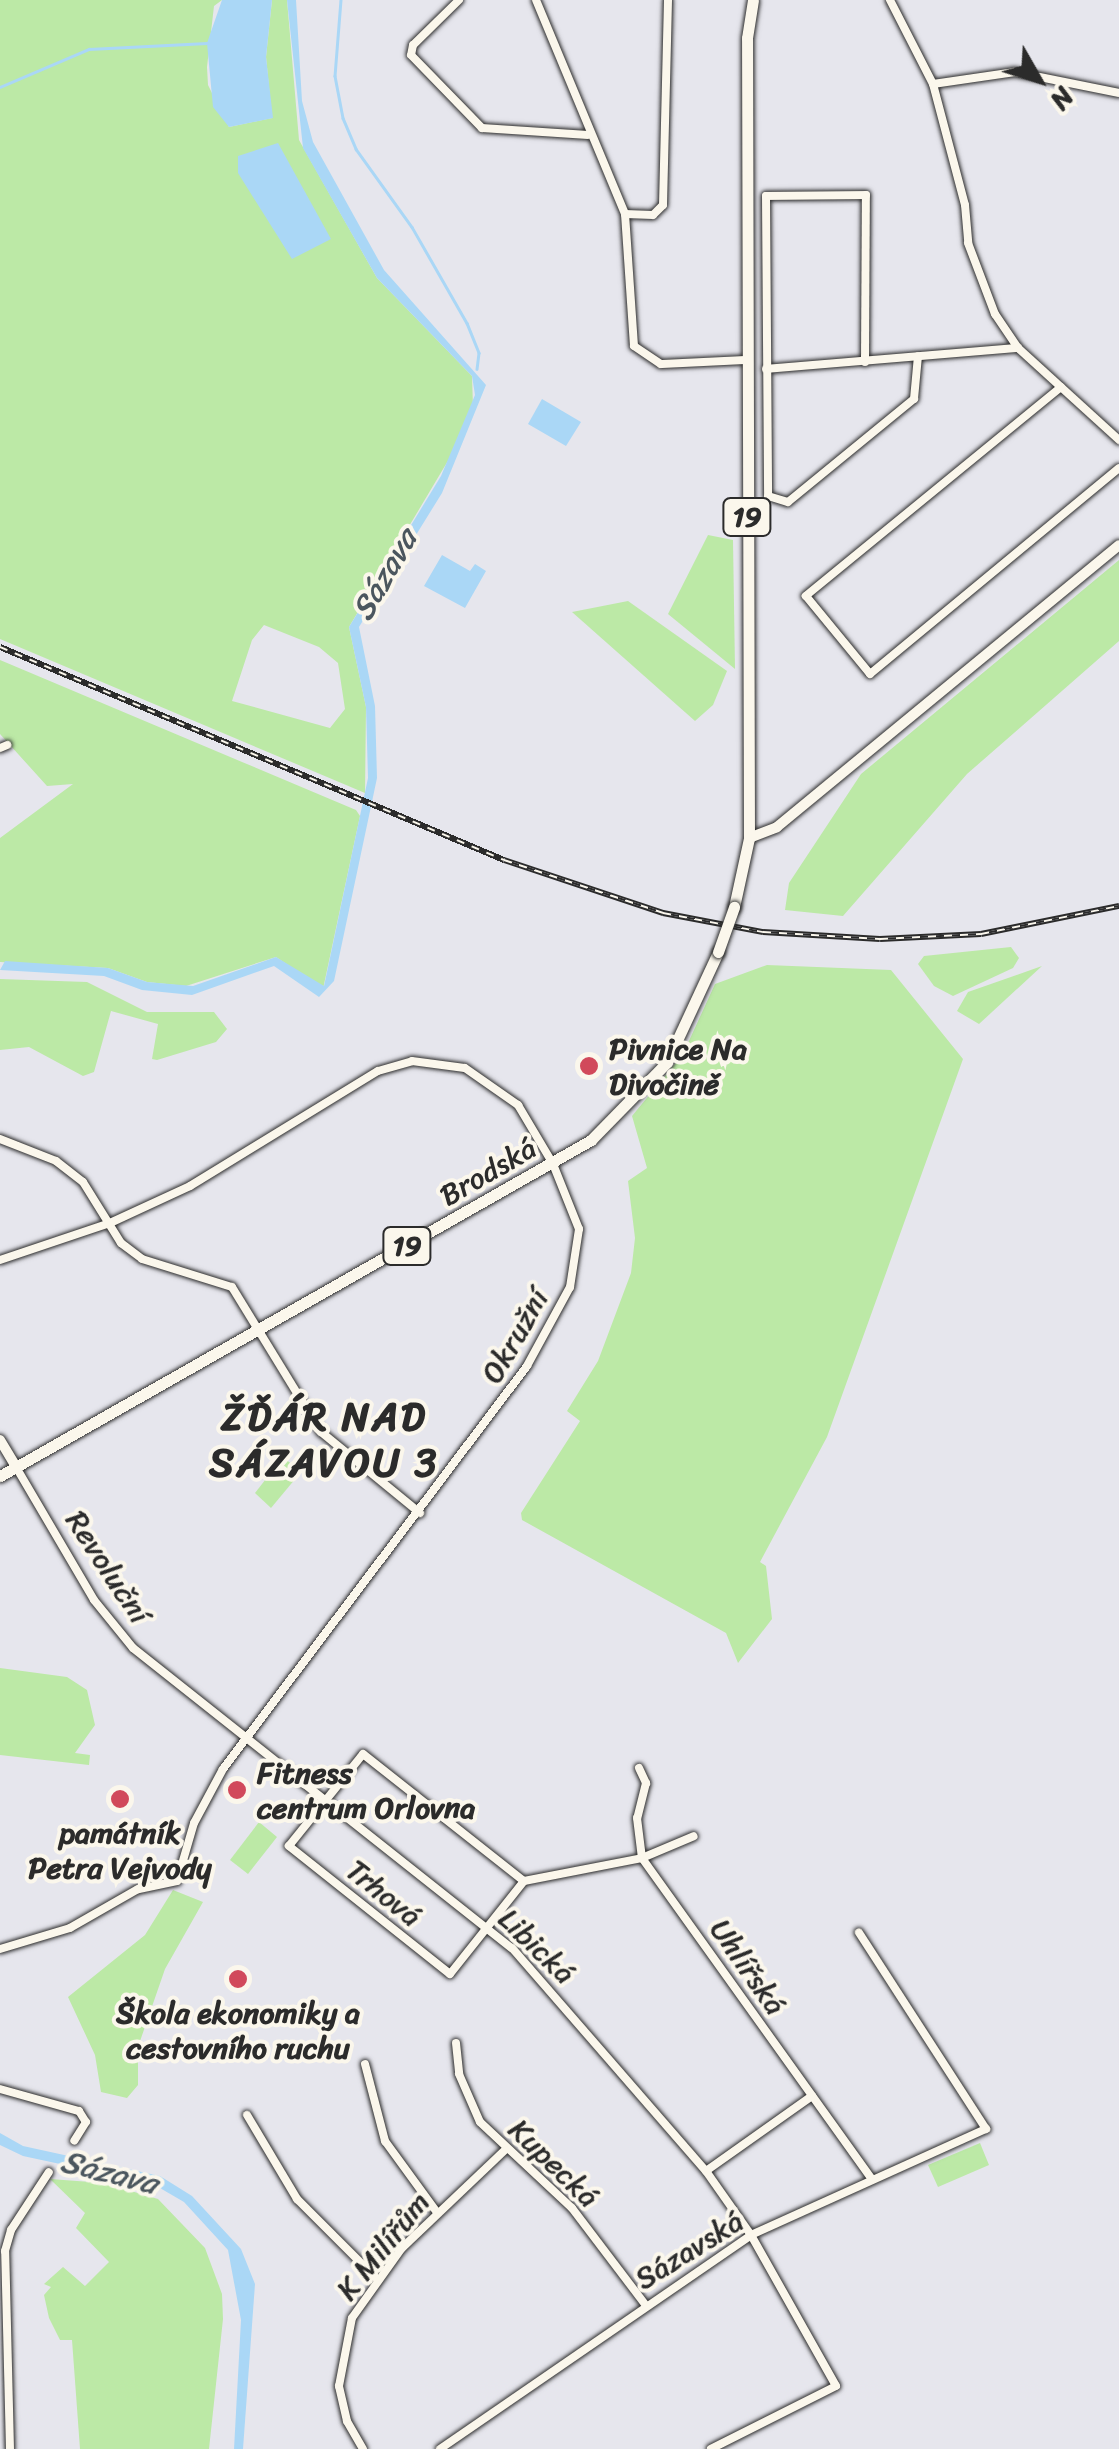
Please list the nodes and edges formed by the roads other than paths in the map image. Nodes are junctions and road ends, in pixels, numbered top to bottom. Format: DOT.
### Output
graph roads {
  1 [pos="458,0"];
  2 [pos="536,0"];
  3 [pos="668,0"];
  4 [pos="753,0"];
  5 [pos="890,0"];
  6 [pos="933,84"];
  7 [pos="1119,93"];
  8 [pos="588,135"];
  9 [pos="625,214"];
  10 [pos="1018,348"];
  11 [pos="918,356"];
  12 [pos="746,360"];
  13 [pos="864,362"];
  14 [pos="766,369"];
  15 [pos="1062,388"];
  16 [pos="1119,440"];
  17 [pos="1119,468"];
  18 [pos="1119,545"];
  19 [pos="749,838"];
  20 [pos="0,1139"];
  21 [pos="553,1164"];
  22 [pos="110,1223"];
  23 [pos="0,1260"];
  24 [pos="262,1328"];
  25 [pos="0,1440"];
  26 [pos="16,1467"];
  27 [pos="0,1476"];
  28 [pos="420,1513"];
  29 [pos="246,1737"];
  30 [pos="638,1768"];
  31 [pos="326,1800"];
  32 [pos="694,1836"];
  33 [pos="642,1858"];
  34 [pos="524,1881"];
  35 [pos="487,1928"];
  36 [pos="859,1933"];
  37 [pos="0,1949"];
  38 [pos="456,2043"];
  39 [pos="365,2064"];
  40 [pos="365,2076"];
  41 [pos="352,2078"];
  42 [pos="0,2089"];
  43 [pos="812,2096"];
  44 [pos="247,2115"];
  45 [pos="74,2141"];
  46 [pos="506,2150"];
  47 [pos="706,2171"];
  48 [pos="49,2172"];
  49 [pos="871,2178"];
  50 [pos="436,2211"];
  51 [pos="751,2235"];
  52 [pos="377,2279"];
  53 [pos="1,2283"];
  54 [pos="645,2304"];
  55 [pos="4,2425"];
  56 [pos="736,2437"];
  57 [pos="10,2449"];
  58 [pos="364,2449"];
  59 [pos="440,2449"];
  60 [pos="712,2449"];
  61 [pos="741,2449"];
  1 -- 8 [label="street"];
  2 -- 8 [label="street"];
  3 -- 9 [label="street"];
  4 -- 12 [label="main road, 19"];
  5 -- 6 [label="street"];
  6 -- 7 [label="street"];
  6 -- 10 [label="street"];
  8 -- 9 [label="street"];
  9 -- 12 [label="street"];
  10 -- 11 [label="street"];
  10 -- 15 [label="street"];
  11 -- 13 [label="street"];
  11 -- 14 [label="street"];
  12 -- 19 [label="main road, 19"];
  13 -- 14 [label="street"];
  13 -- 14 [label="street"];
  15 -- 16 [label="street"];
  15 -- 17 [label="street"];
  18 -- 19 [label="street"];
  19 -- 21 [label="main road, Brodská / 19, bridge"];
  20 -- 22 [label="street"];
  21 -- 22 [label="street, Okružní"];
  21 -- 24 [label="main road, Brodská / 19"];
  21 -- 28 [label="street, Okružní"];
  22 -- 23 [label="street, Okružní"];
  22 -- 24 [label="street"];
  24 -- 26 [label="main road, Brodská / 19"];
  24 -- 28 [label="street"];
  25 -- 26 [label="street, Revoluční"];
  26 -- 27 [label="main road, Brodská / 19"];
  26 -- 29 [label="street, Revoluční"];
  28 -- 29 [label="street, Okružní"];
  29 -- 31 [label="street, Libická"];
  29 -- 37 [label="street, Okružní"];
  30 -- 33 [label="street"];
  31 -- 34 [label="street"];
  31 -- 35 [label="street, Libická"];
  31 -- 35 [label="street, Trhová"];
  32 -- 33 [label="street"];
  33 -- 34 [label="street"];
  33 -- 43 [label="street, Uhlířská"];
  34 -- 35 [label="street"];
  35 -- 47 [label="street, Libická"];
  36 -- 49 [label="street, Sázavská"];
  38 -- 46 [label="street, Kupecká"];
  39 -- 40 [label="street"];
  40 -- 41 [label="street"];
  40 -- 50 [label="street"];
  42 -- 45 [label="street"];
  43 -- 47 [label="street"];
  43 -- 49 [label="street, Uhlířská"];
  44 -- 52 [label="street"];
  46 -- 50 [label="street, K Milířům"];
  46 -- 54 [label="street, Kupecká"];
  47 -- 51 [label="street, Libická"];
  48 -- 53 [label="street"];
  49 -- 51 [label="street, Sázavská"];
  50 -- 52 [label="street, K Milířům"];
  51 -- 54 [label="street, Sázavská"];
  51 -- 56 [label="street, Libická"];
  52 -- 58 [label="street, K Milířům"];
  53 -- 55 [label="street"];
  54 -- 59 [label="street, Sázavská"];
  55 -- 57 [label="street"];
  56 -- 60 [label="street"];
  56 -- 61 [label="street"];
}
